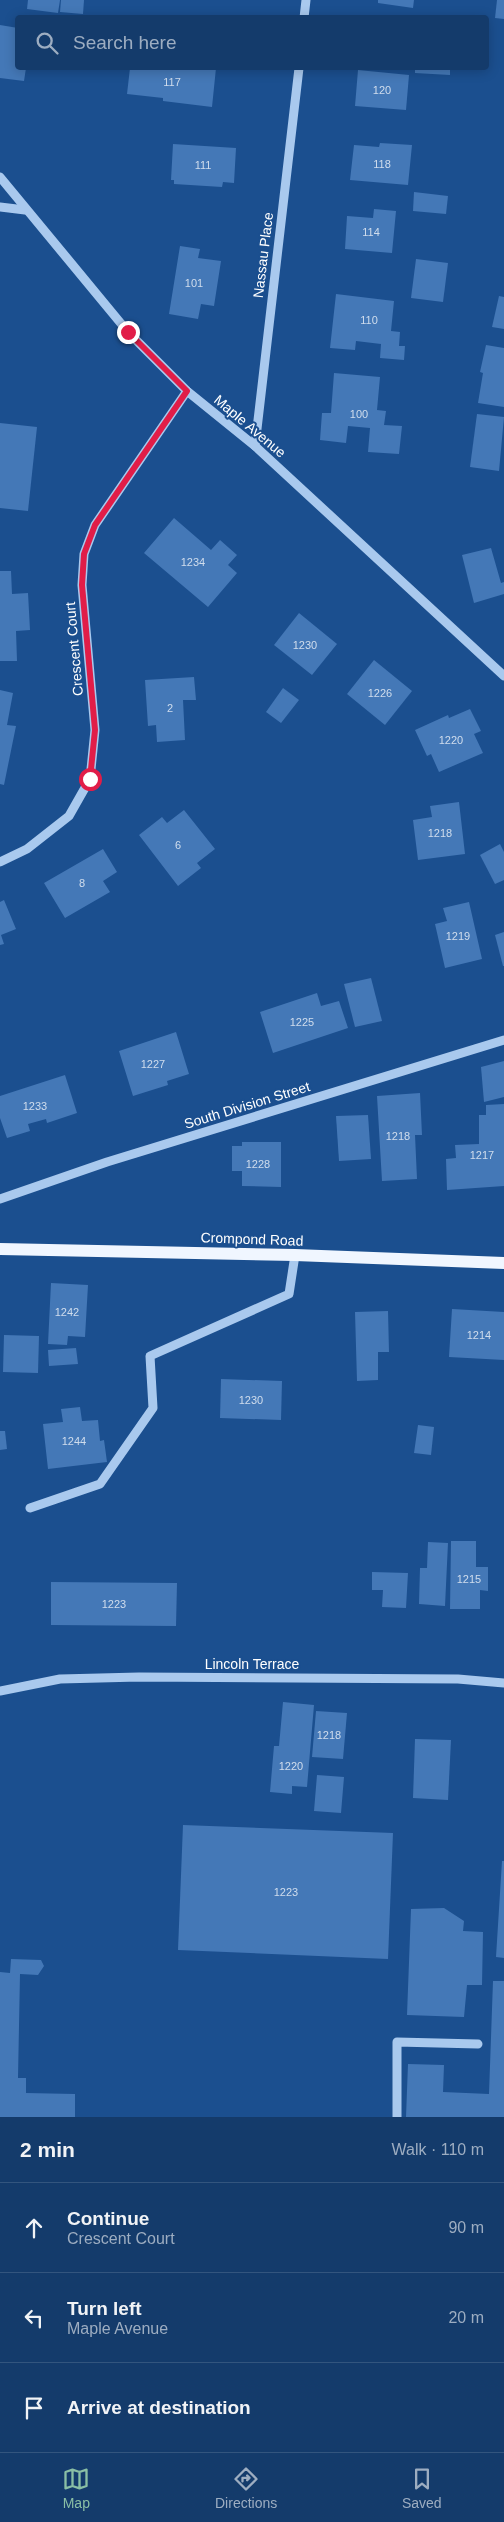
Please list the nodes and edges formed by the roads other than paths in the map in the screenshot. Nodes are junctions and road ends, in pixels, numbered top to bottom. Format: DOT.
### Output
graph roads {
  1 [pos="306,0"];
  2 [pos="304,15"];
  3 [pos="299,70"];
  4 [pos="0,177"];
  5 [pos="0,207"];
  6 [pos="25,210"];
  7 [pos="187,391"];
  8 [pos="255,446"];
  9 [pos="504,676"];
  10 [pos="0,862"];
  11 [pos="504,1040"];
  12 [pos="0,1199"];
  13 [pos="0,1249"];
  14 [pos="295,1255"];
  15 [pos="504,1263"];
  16 [pos="30,1508"];
  17 [pos="504,1683"];
  18 [pos="0,1691"];
  19 [pos="478,2044"];
  20 [pos="397,2117"];
  1 -- 2 [label="street"];
  3 -- 8 [label="street, Nassau Place"];
  4 -- 6 [label="street, Maple Avenue"];
  5 -- 6 [label="street"];
  6 -- 7 [label="street, Maple Avenue"];
  7 -- 8 [label="street, Maple Avenue"];
  7 -- 10 [label="street, Crescent Court"];
  8 -- 9 [label="street, Maple Avenue"];
  11 -- 12 [label="street, South Division Street"];
  13 -- 14 [label="main road, Crompond Road"];
  14 -- 15 [label="main road, Crompond Road"];
  14 -- 16 [label="street"];
  17 -- 18 [label="street, Lincoln Terrace"];
  19 -- 20 [label="street"];
}
